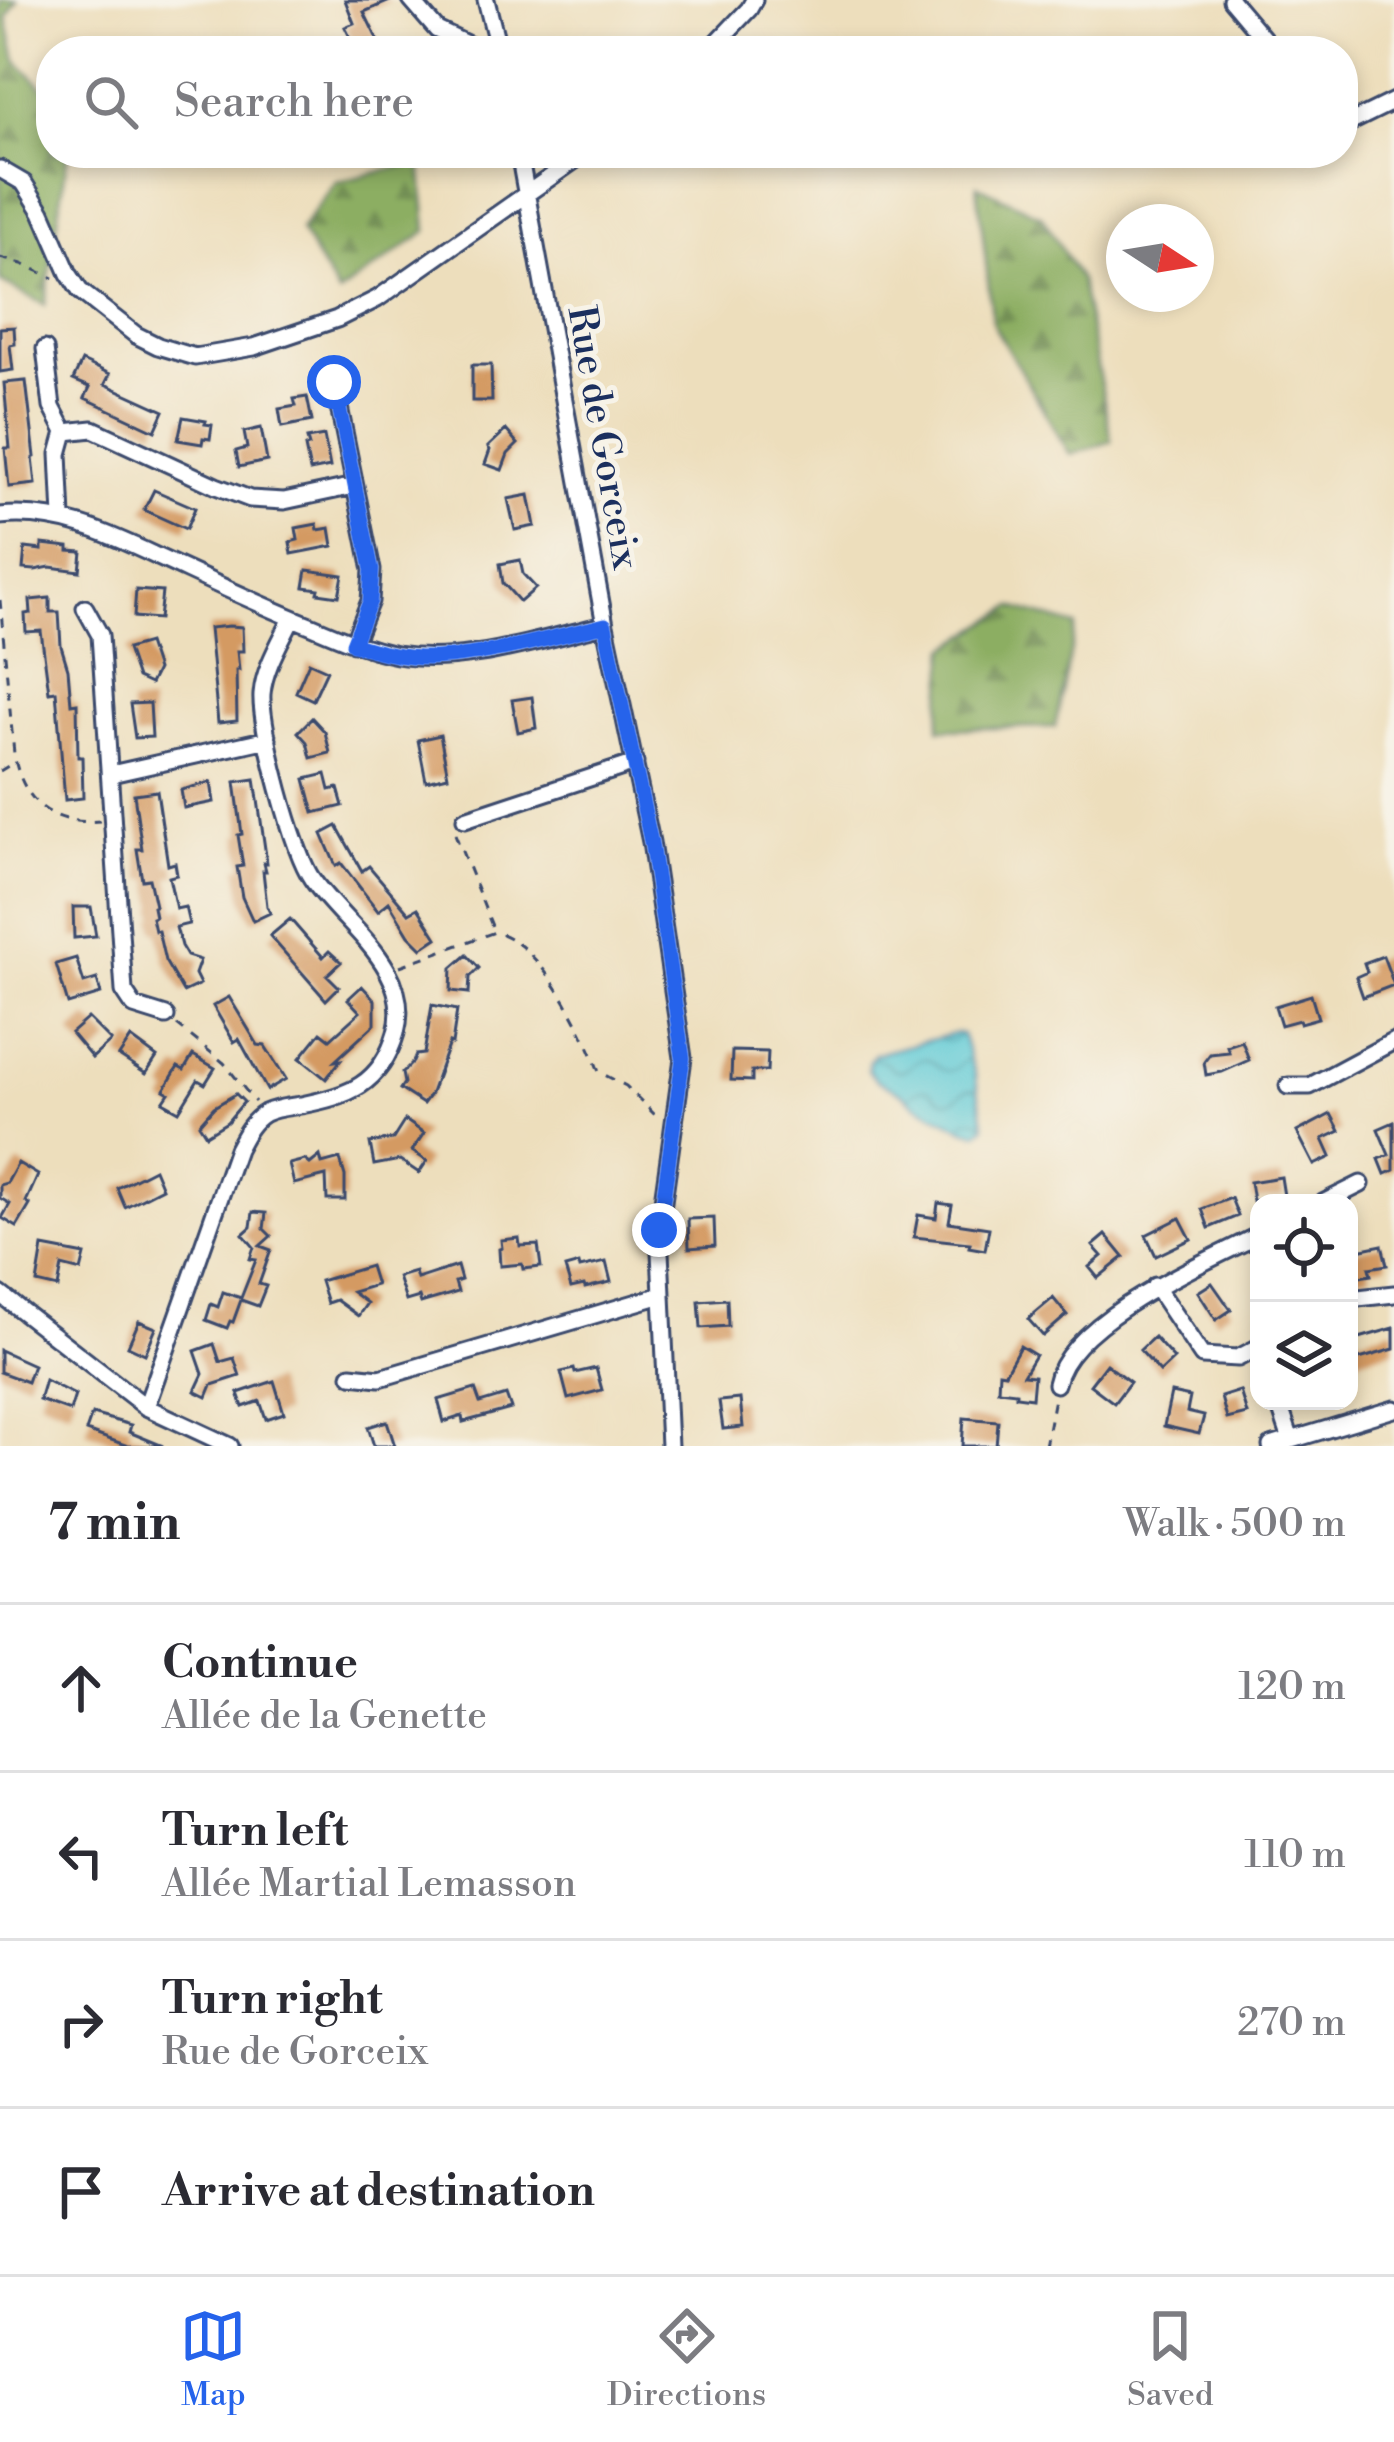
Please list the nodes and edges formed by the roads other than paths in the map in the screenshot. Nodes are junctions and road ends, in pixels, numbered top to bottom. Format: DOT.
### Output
graph roads {
  1 [pos="411,0"];
  2 [pos="486,0"];
  3 [pos="754,0"];
  4 [pos="1231,0"];
  5 [pos="450,36"];
  6 [pos="495,36"];
  7 [pos="724,36"];
  8 [pos="1261,36"];
  9 [pos="1394,101"];
  10 [pos="1358,119"];
  11 [pos="522,168"];
  12 [pos="564,168"];
  13 [pos="0,169"];
  14 [pos="527,194"];
  15 [pos="45,349"];
  16 [pos="334,382"];
  17 [pos="65,432"];
  18 [pos="354,486"];
  19 [pos="0,516"];
  20 [pos="62,518"];
  21 [pos="85,608"];
  22 [pos="292,618"];
  23 [pos="605,625"];
  24 [pos="353,644"];
  25 [pos="268,739"];
  26 [pos="634,763"];
  27 [pos="111,774"];
  28 [pos="465,819"];
  29 [pos="166,1016"];
  30 [pos="1394,1041"];
  31 [pos="1288,1086"];
  32 [pos="1361,1184"];
  33 [pos="1341,1194"];
  34 [pos="1250,1239"];
  35 [pos="1155,1286"];
  36 [pos="0,1294"];
  37 [pos="1394,1294"];
  38 [pos="662,1295"];
  39 [pos="1358,1298"];
  40 [pos="1250,1352"];
  41 [pos="351,1376"];
  42 [pos="1056,1384"];
  43 [pos="146,1407"];
  44 [pos="1394,1409"];
  45 [pos="1278,1410"];
  46 [pos="1281,1444"];
  47 [pos="223,1445"];
  48 [pos="669,1446"];
  1 -- 5 [label="street"];
  2 -- 6 [label="street"];
  3 -- 7 [label="street"];
  4 -- 8 [label="street"];
  9 -- 10 [label="street"];
  11 -- 14 [label="street, Rue de Gorceix"];
  12 -- 14 [label="street"];
  13 -- 14 [label="street"];
  14 -- 23 [label="street, Rue de Gorceix"];
  15 -- 17 [label="street"];
  16 -- 18 [label="street"];
  17 -- 18 [label="street"];
  17 -- 20 [label="street"];
  18 -- 24 [label="street"];
  19 -- 20 [label="street"];
  20 -- 22 [label="street"];
  21 -- 27 [label="street"];
  22 -- 24 [label="street"];
  22 -- 25 [label="street"];
  23 -- 24 [label="street"];
  23 -- 26 [label="street, Rue de Gorceix"];
  25 -- 27 [label="street"];
  25 -- 43 [label="street"];
  26 -- 28 [label="street"];
  26 -- 38 [label="street, Rue de Gorceix"];
  27 -- 29 [label="street"];
  30 -- 31 [label="street"];
  32 -- 33 [label="street"];
  34 -- 35 [label="street"];
  35 -- 40 [label="street"];
  35 -- 42 [label="street"];
  36 -- 43 [label="street"];
  37 -- 39 [label="street"];
  38 -- 41 [label="street"];
  38 -- 48 [label="street, Rue de Gorceix"];
  43 -- 47 [label="street"];
  44 -- 46 [label="street"];
  45 -- 46 [label="street"];
}
